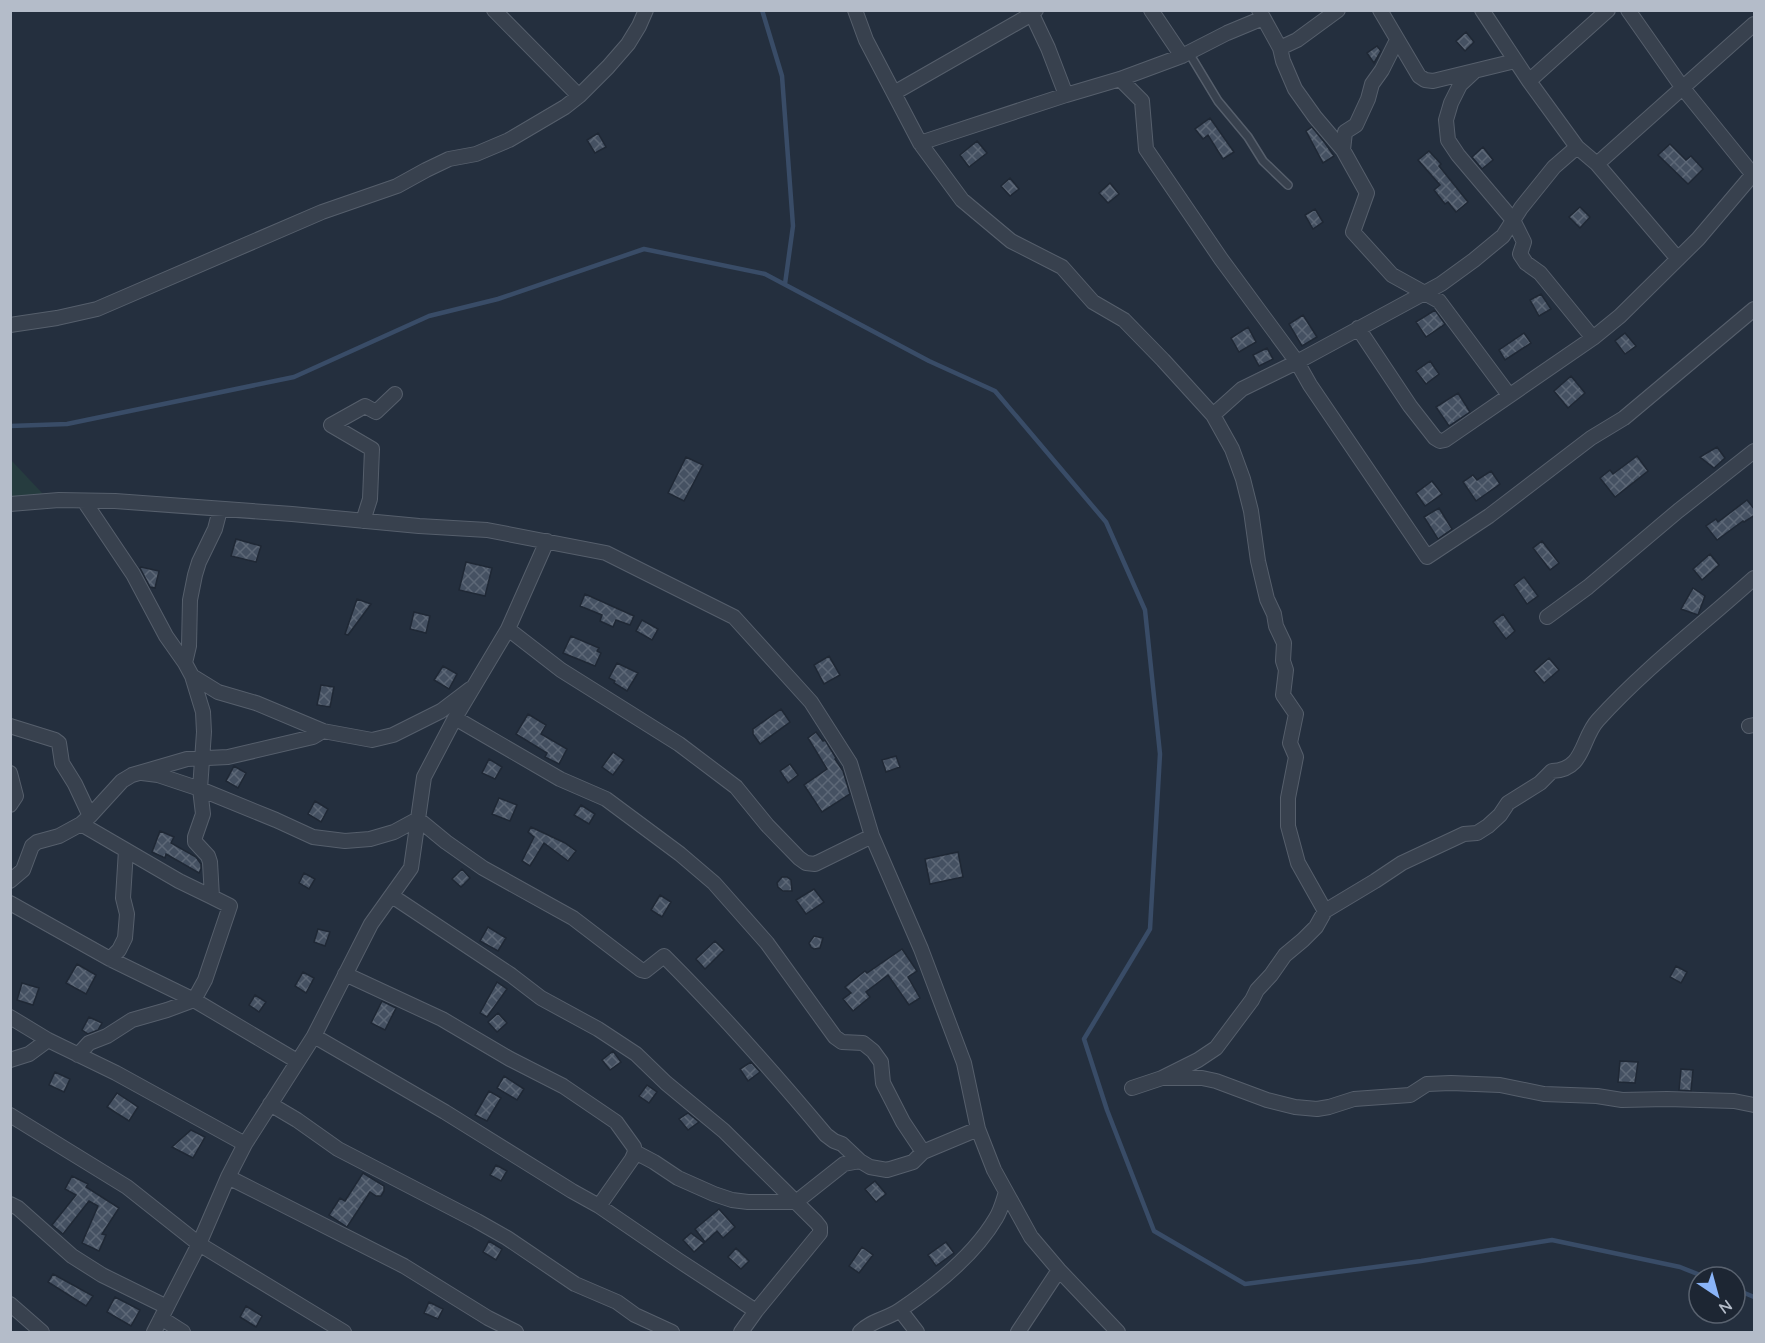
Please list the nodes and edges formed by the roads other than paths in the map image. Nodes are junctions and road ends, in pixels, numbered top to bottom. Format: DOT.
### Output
graph roads {
  1 [pos="494,10"];
  2 [pos="646,10"];
  3 [pos="855,10"];
  4 [pos="1150,10"];
  5 [pos="1338,10"];
  6 [pos="1380,10"];
  7 [pos="1482,10"];
  8 [pos="1608,10"];
  9 [pos="1629,10"];
  10 [pos="1033,12"];
  11 [pos="1261,14"];
  12 [pos="1755,24"];
  13 [pos="1397,40"];
  14 [pos="1280,48"];
  15 [pos="1185,55"];
  16 [pos="1515,61"];
  17 [pos="1475,71"];
  18 [pos="1120,79"];
  19 [pos="1529,81"];
  20 [pos="1682,87"];
  21 [pos="894,93"];
  22 [pos="1066,95"];
  23 [pos="579,96"];
  24 [pos="920,143"];
  25 [pos="1577,147"];
  26 [pos="1343,150"];
  27 [pos="1596,164"];
  28 [pos="1754,174"];
  29 [pos="1288,185"];
  30 [pos="1513,220"];
  31 [pos="1678,259"];
  32 [pos="1424,292"];
  33 [pos="1755,309"];
  34 [pos="10,325"];
  35 [pos="1358,328"];
  36 [pos="1593,338"];
  37 [pos="1297,362"];
  38 [pos="394,394"];
  39 [pos="1509,395"];
  40 [pos="1213,415"];
  41 [pos="1755,452"];
  42 [pos="84,501"];
  43 [pos="10,504"];
  44 [pos="220,510"];
  45 [pos="363,521"];
  46 [pos="547,541"];
  47 [pos="1755,578"];
  48 [pos="1547,616"];
  49 [pos="508,629"];
  50 [pos="185,663"];
  51 [pos="192,676"];
  52 [pos="475,686"];
  53 [pos="455,718"];
  54 [pos="10,726"];
  55 [pos="324,731"];
  56 [pos="202,759"];
  57 [pos="10,773"];
  58 [pos="142,773"];
  59 [pos="200,789"];
  60 [pos="12,798"];
  61 [pos="418,819"];
  62 [pos="86,820"];
  63 [pos="872,836"];
  64 [pos="126,850"];
  65 [pos="10,881"];
  66 [pos="392,896"];
  67 [pos="212,897"];
  68 [pos="10,903"];
  69 [pos="1324,911"];
  70 [pos="110,959"];
  71 [pos="345,974"];
  72 [pos="194,1000"];
  73 [pos="10,1017"];
  74 [pos="314,1036"];
  75 [pos="48,1040"];
  76 [pos="78,1055"];
  77 [pos="10,1060"];
  78 [pos="297,1060"];
  79 [pos="1162,1078"];
  80 [pos="1132,1088"];
  81 [pos="270,1104"];
  82 [pos="1755,1104"];
  83 [pos="10,1115"];
  84 [pos="978,1129"];
  85 [pos="245,1144"];
  86 [pos="635,1152"];
  87 [pos="923,1152"];
  88 [pos="860,1161"];
  89 [pos="228,1177"];
  90 [pos="1006,1192"];
  91 [pos="796,1202"];
  92 [pos="10,1204"];
  93 [pos="599,1206"];
  94 [pos="199,1244"];
  95 [pos="1059,1270"];
  96 [pos="10,1304"];
  97 [pos="900,1310"];
  98 [pos="756,1311"];
  99 [pos="164,1312"];
  100 [pos="42,1332"];
  101 [pos="154,1332"];
  102 [pos="183,1332"];
  103 [pos="344,1332"];
  104 [pos="516,1332"];
  105 [pos="672,1332"];
  106 [pos="741,1332"];
  107 [pos="860,1332"];
  108 [pos="917,1332"];
  109 [pos="1018,1332"];
  110 [pos="1118,1332"];
  1 -- 23 [label="street"];
  2 -- 23 [label="street"];
  3 -- 21 [label="street"];
  4 -- 15 [label="street"];
  5 -- 14 [label="street"];
  6 -- 13 [label="street"];
  7 -- 16 [label="street"];
  8 -- 19 [label="street"];
  9 -- 20 [label="street"];
  10 -- 21 [label="street"];
  10 -- 22 [label="street"];
  11 -- 14 [label="street"];
  11 -- 15 [label="street"];
  12 -- 20 [label="street"];
  13 -- 17 [label="street"];
  13 -- 26 [label="street"];
  14 -- 26 [label="street"];
  15 -- 18 [label="street"];
  15 -- 29 [label="lane"];
  16 -- 17 [label="street"];
  16 -- 19 [label="street"];
  17 -- 30 [label="street"];
  18 -- 22 [label="street"];
  18 -- 37 [label="street"];
  19 -- 25 [label="street"];
  20 -- 27 [label="street"];
  20 -- 28 [label="street"];
  21 -- 24 [label="street"];
  22 -- 24 [label="street"];
  23 -- 34 [label="street"];
  24 -- 40 [label="street"];
  25 -- 27 [label="street"];
  25 -- 30 [label="street"];
  26 -- 32 [label="street"];
  27 -- 31 [label="street"];
  28 -- 31 [label="street"];
  30 -- 32 [label="street"];
  30 -- 36 [label="street"];
  31 -- 36 [label="street"];
  32 -- 35 [label="street"];
  32 -- 39 [label="street"];
  33 -- 37 [label="street"];
  35 -- 37 [label="street"];
  35 -- 39 [label="street"];
  36 -- 39 [label="street"];
  37 -- 40 [label="street"];
  38 -- 45 [label="street"];
  40 -- 69 [label="street"];
  41 -- 48 [label="street"];
  42 -- 43 [label="street"];
  42 -- 44 [label="street"];
  42 -- 50 [label="street"];
  44 -- 45 [label="street"];
  44 -- 50 [label="street"];
  45 -- 46 [label="street"];
  46 -- 49 [label="street"];
  46 -- 63 [label="street"];
  47 -- 69 [label="street"];
  49 -- 52 [label="street"];
  49 -- 63 [label="street"];
  50 -- 51 [label="street"];
  51 -- 55 [label="street"];
  51 -- 56 [label="street"];
  52 -- 53 [label="street"];
  52 -- 55 [label="street"];
  53 -- 61 [label="street"];
  53 -- 87 [label="street"];
  54 -- 62 [label="street"];
  55 -- 56 [label="street"];
  56 -- 58 [label="street"];
  56 -- 59 [label="street"];
  57 -- 60 [label="street"];
  58 -- 59 [label="street"];
  58 -- 62 [label="street"];
  59 -- 61 [label="street"];
  59 -- 67 [label="street"];
  61 -- 66 [label="street"];
  61 -- 88 [label="street"];
  62 -- 64 [label="street"];
  62 -- 65 [label="street"];
  63 -- 84 [label="street"];
  64 -- 67 [label="street"];
  64 -- 70 [label="street"];
  66 -- 71 [label="street"];
  66 -- 91 [label="street"];
  67 -- 72 [label="street"];
  68 -- 70 [label="street"];
  69 -- 79 [label="street"];
  70 -- 72 [label="street"];
  71 -- 74 [label="street"];
  71 -- 86 [label="street"];
  72 -- 76 [label="street"];
  72 -- 78 [label="street"];
  73 -- 75 [label="street"];
  74 -- 78 [label="street"];
  74 -- 93 [label="street"];
  75 -- 76 [label="street"];
  75 -- 77 [label="street"];
  76 -- 85 [label="street"];
  78 -- 81 [label="street"];
  79 -- 80 [label="street"];
  79 -- 82 [label="street"];
  81 -- 85 [label="street"];
  81 -- 105 [label="street"];
  83 -- 94 [label="street"];
  84 -- 87 [label="street"];
  84 -- 90 [label="street"];
  85 -- 89 [label="street"];
  86 -- 91 [label="street"];
  86 -- 93 [label="street"];
  87 -- 88 [label="street"];
  88 -- 91 [label="street"];
  89 -- 94 [label="street"];
  89 -- 104 [label="street"];
  90 -- 95 [label="street"];
  90 -- 97 [label="street"];
  91 -- 98 [label="street"];
  92 -- 99 [label="street"];
  93 -- 98 [label="street"];
  94 -- 99 [label="street"];
  94 -- 103 [label="street"];
  95 -- 109 [label="street"];
  95 -- 110 [label="street"];
  96 -- 100 [label="street"];
  97 -- 107 [label="street"];
  97 -- 108 [label="street"];
  98 -- 106 [label="street"];
  99 -- 101 [label="street"];
  99 -- 102 [label="street"];
}
